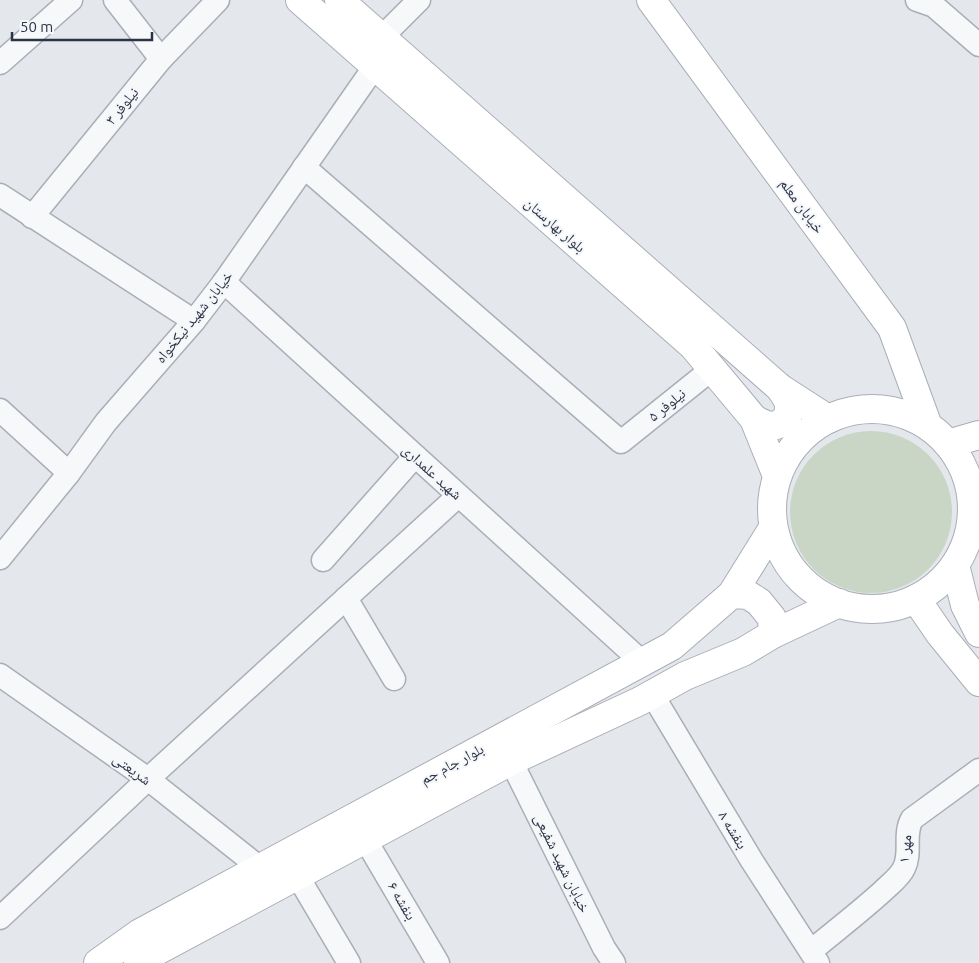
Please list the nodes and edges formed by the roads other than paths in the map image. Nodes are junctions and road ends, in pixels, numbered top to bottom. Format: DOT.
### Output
graph roads {
  1 [pos="71,0"];
  2 [pos="114,0"];
  3 [pos="218,0"];
  4 [pos="300,0"];
  5 [pos="339,0"];
  6 [pos="419,0"];
  7 [pos="651,0"];
  8 [pos="917,0"];
  9 [pos="382,37"];
  10 [pos="979,45"];
  11 [pos="161,59"];
  12 [pos="0,63"];
  13 [pos="375,66"];
  14 [pos="304,168"];
  15 [pos="0,196"];
  16 [pos="32,217"];
  17 [pos="224,282"];
  18 [pos="194,321"];
  19 [pos="712,368"];
  20 [pos="780,388"];
  21 [pos="0,410"];
  22 [pos="754,419"];
  23 [pos="828,419"];
  24 [pos="938,435"];
  25 [pos="979,435"];
  26 [pos="415,456"];
  27 [pos="69,473"];
  28 [pos="777,476"];
  29 [pos="458,496"];
  30 [pos="976,515"];
  31 [pos="773,528"];
  32 [pos="0,558"];
  33 [pos="323,560"];
  34 [pos="955,565"];
  35 [pos="732,594"];
  36 [pos="346,598"];
  37 [pos="916,599"];
  38 [pos="839,603"];
  39 [pos="979,633"];
  40 [pos="773,634"];
  41 [pos="641,661"];
  42 [pos="0,675"];
  43 [pos="394,679"];
  44 [pos="979,682"];
  45 [pos="652,694"];
  46 [pos="511,761"];
  47 [pos="979,770"];
  48 [pos="148,780"];
  49 [pos="366,839"];
  50 [pos="260,868"];
  51 [pos="297,875"];
  52 [pos="0,918"];
  53 [pos="815,957"];
  54 [pos="98,963"];
  55 [pos="138,963"];
  56 [pos="349,963"];
  57 [pos="438,963"];
  58 [pos="614,963"];
  1 -- 12 [label="street"];
  2 -- 11 [label="street"];
  3 -- 11 [label="street, نیلوفر ۳"];
  4 -- 13 [label="main road, بلوار بهارستان"];
  5 -- 9 [label="main road, بلوار بهارستان"];
  6 -- 9 [label="street"];
  7 -- 24 [label="main road, خیابان معلم"];
  8 -- 10 [label="street"];
  9 -- 20 [label="main road, بلوار بهارستان"];
  11 -- 16 [label="street, نیلوفر ۳"];
  13 -- 14 [label="street, خیابان شهید نیکخواه"];
  13 -- 19 [label="main road, بلوار بهارستان"];
  14 -- 17 [label="street, خیابان شهید نیکخواه"];
  14 -- 19 [label="street, نیلوفر ۵"];
  15 -- 16 [label="street"];
  16 -- 18 [label="street"];
  17 -- 18 [label="street, خیابان شهید نیکخواه"];
  17 -- 26 [label="street, شهید علمداری"];
  18 -- 27 [label="street, خیابان شهید نیکخواه"];
  19 -- 22 [label="main road, بلوار بهارستان"];
  20 -- 22 [label="main road"];
  20 -- 23 [label="main road, بلوار بهارستان"];
  21 -- 27 [label="street"];
  22 -- 28 [label="main road, بلوار بهارستان"];
  23 -- 24 [label="main road, خیابان معلم"];
  23 -- 28 [label="main road, خیابان معلم"];
  24 -- 25 [label="main road"];
  24 -- 30 [label="main road, خیابان معلم"];
  26 -- 29 [label="street, شهید علمداری"];
  26 -- 33 [label="street"];
  27 -- 32 [label="street, خیابان شهید نیکخواه"];
  28 -- 31 [label="main road, خیابان معلم"];
  29 -- 36 [label="street"];
  29 -- 41 [label="street, شهید علمداری"];
  30 -- 34 [label="main road, خیابان معلم"];
  31 -- 35 [label="main road, بلوار جام جم"];
  31 -- 38 [label="main road, خیابان معلم"];
  34 -- 37 [label="main road, خیابان معلم"];
  34 -- 39 [label="main road"];
  35 -- 40 [label="main road"];
  35 -- 41 [label="main road, بلوار جام جم"];
  36 -- 43 [label="street"];
  36 -- 48 [label="street"];
  37 -- 38 [label="main road, خیابان معلم"];
  37 -- 44 [label="main road"];
  38 -- 40 [label="main road, بلوار جام جم"];
  40 -- 45 [label="main road, بلوار جام جم"];
  41 -- 50 [label="main road, بلوار جام جم"];
  42 -- 48 [label="street, شریعتی"];
  45 -- 46 [label="main road, بلوار جام جم"];
  45 -- 53 [label="street, بنفشه ۸"];
  46 -- 49 [label="main road, بلوار جام جم"];
  46 -- 58 [label="street, خیابان شهید شفیعی"];
  47 -- 53 [label="street, مهر ۱"];
  48 -- 50 [label="street, شریعتی"];
  48 -- 52 [label="street"];
  49 -- 51 [label="main road, بلوار جام جم"];
  49 -- 57 [label="street, بنفشه ۶"];
  50 -- 54 [label="main road, بلوار جام جم"];
  51 -- 55 [label="main road, بلوار جام جم"];
  51 -- 56 [label="street"];
}
